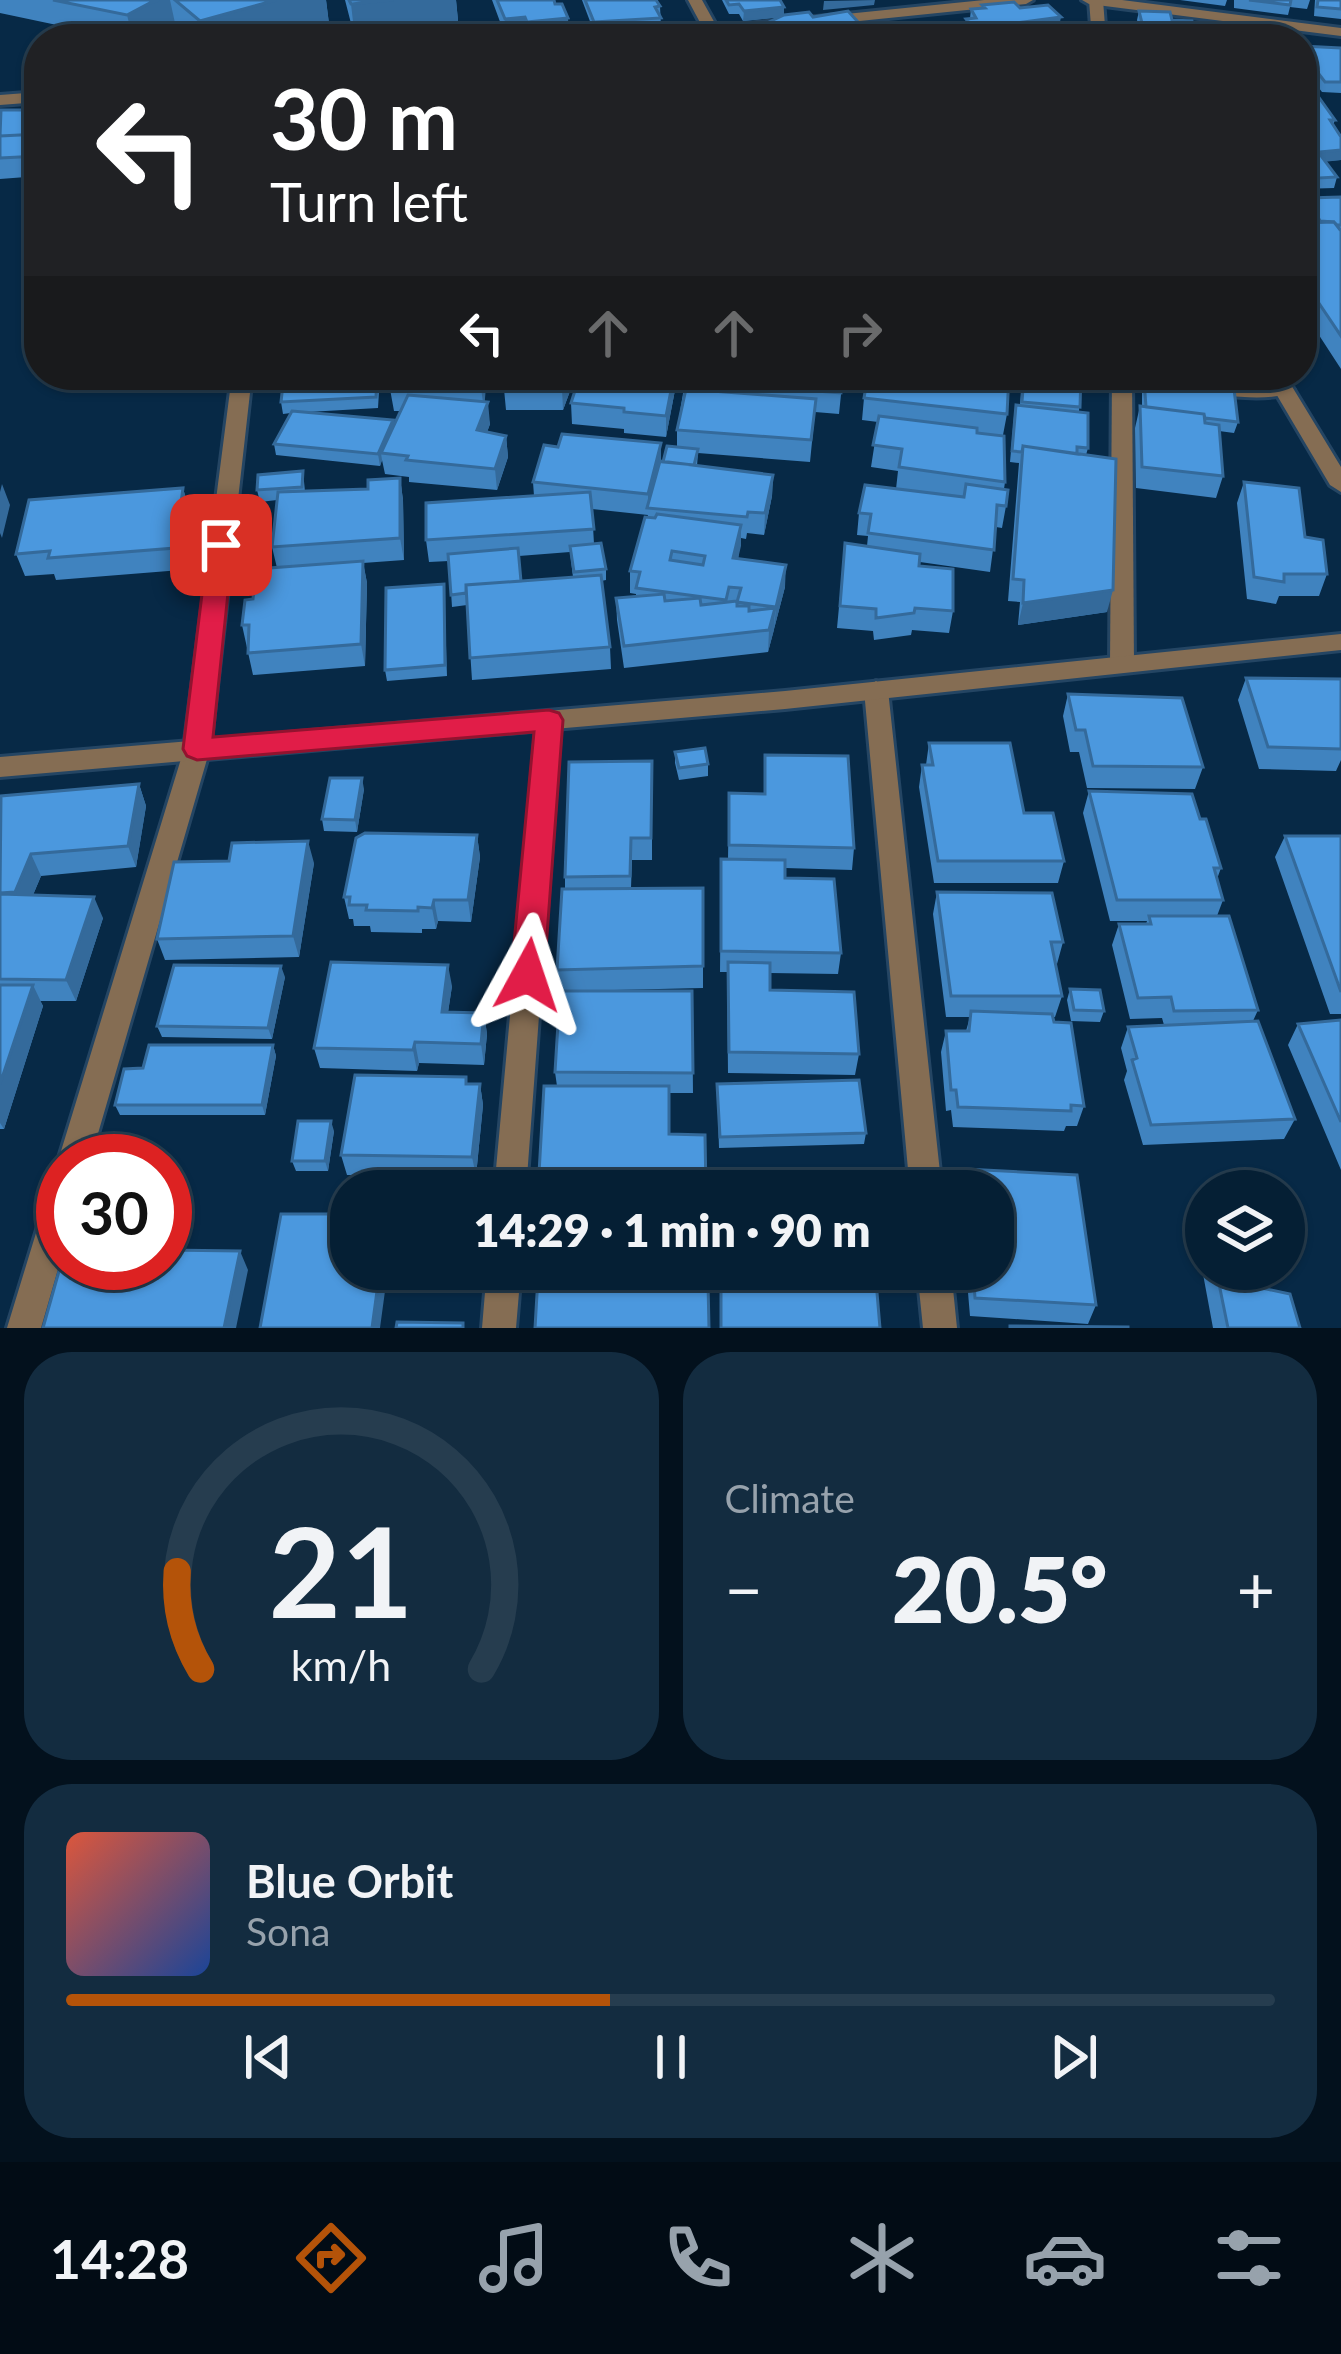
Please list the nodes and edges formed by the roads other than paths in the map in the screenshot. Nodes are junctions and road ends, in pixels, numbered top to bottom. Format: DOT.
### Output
graph roads {
  1 [pos="1025,0"];
  2 [pos="1094,0"];
  3 [pos="831,24"];
  4 [pos="1279,24"];
  5 [pos="240,390"];
  6 [pos="1122,390"];
  7 [pos="1284,390"];
  8 [pos="1341,485"];
  9 [pos="1341,642"];
  10 [pos="1122,664"];
  11 [pos="876,690"];
  12 [pos="549,720"];
  13 [pos="197,749"];
  14 [pos="0,767"];
  15 [pos="82,1134"];
  16 [pos="512,1170"];
  17 [pos="924,1170"];
  18 [pos="36,1288"];
  19 [pos="502,1290"];
  20 [pos="936,1290"];
  21 [pos="24,1328"];
  22 [pos="499,1328"];
  23 [pos="940,1328"];
  1 -- 3 [label="street"];
  2 -- 4 [label="street"];
  5 -- 13 [label="street"];
  6 -- 10 [label="street"];
  7 -- 8 [label="street"];
  9 -- 10 [label="street"];
  10 -- 11 [label="street"];
  11 -- 12 [label="street"];
  11 -- 17 [label="street"];
  12 -- 13 [label="street"];
  12 -- 16 [label="street"];
  13 -- 14 [label="street"];
  13 -- 15 [label="street"];
  18 -- 21 [label="street"];
  19 -- 22 [label="street"];
  20 -- 23 [label="street"];
}
